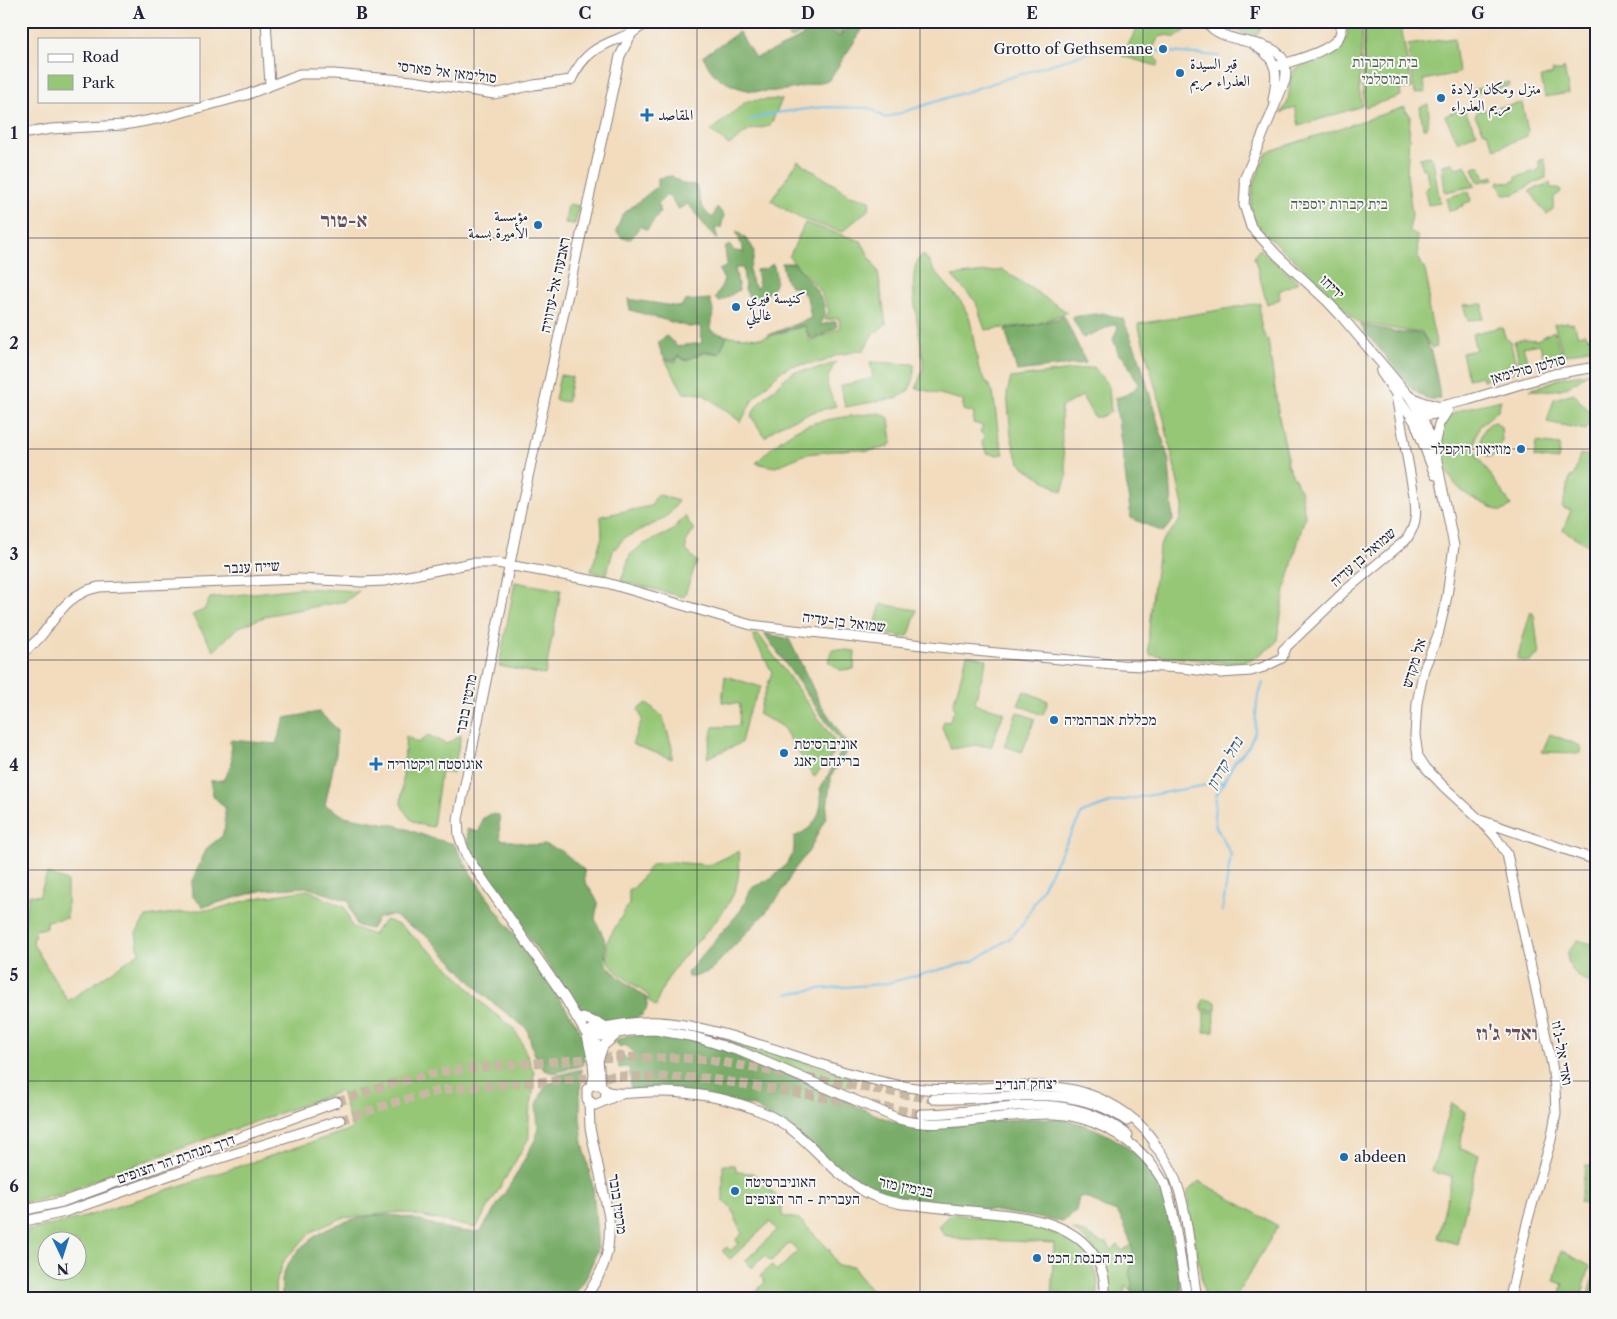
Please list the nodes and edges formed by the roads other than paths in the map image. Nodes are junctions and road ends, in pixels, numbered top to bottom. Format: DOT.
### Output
graph roads {
  1 [pos="266,21"];
  2 [pos="649,21"];
  3 [pos="1206,21"];
  4 [pos="1341,21"];
  5 [pos="632,33"];
  6 [pos="1249,43"];
  7 [pos="1285,63"];
  8 [pos="1275,67"];
  9 [pos="270,85"];
  10 [pos="1270,116"];
  11 [pos="21,134"];
  12 [pos="1362,342"];
  13 [pos="1596,361"];
  14 [pos="1596,367"];
  15 [pos="1554,374"];
  16 [pos="1395,390"];
  17 [pos="1410,396"];
  18 [pos="1445,408"];
  19 [pos="1418,415"];
  20 [pos="1400,423"];
  21 [pos="1434,449"];
  22 [pos="1442,491"];
  23 [pos="509,565"];
  24 [pos="21,653"];
  25 [pos="1182,668"];
  26 [pos="1480,820"];
  27 [pos="1596,860"];
  28 [pos="565,998"];
  29 [pos="583,1018"];
  30 [pos="608,1026"];
  31 [pos="621,1033"];
  32 [pos="591,1034"];
  33 [pos="598,1060"];
  34 [pos="592,1085"];
  35 [pos="604,1088"];
  36 [pos="625,1093"];
  37 [pos="933,1099"];
  38 [pos="337,1102"];
  39 [pos="589,1102"];
  40 [pos="602,1102"];
  41 [pos="921,1114"];
  42 [pos="340,1120"];
  43 [pos="593,1138"];
  44 [pos="1158,1149"];
  45 [pos="1166,1186"];
  46 [pos="21,1211"];
  47 [pos="21,1222"];
  48 [pos="585,1298"];
  49 [pos="1104,1298"];
  50 [pos="1187,1298"];
  51 [pos="1198,1298"];
  52 [pos="1510,1298"];
  1 -- 9 [label="street"];
  2 -- 5 [label="street, ראבעה אל-עדוויה"];
  3 -- 6 [label="street"];
  4 -- 7 [label="street"];
  5 -- 9 [label="street, סולימאן אל פארסי"];
  5 -- 23 [label="street, ראבעה אל-עדוויה"];
  6 -- 7 [label="street"];
  6 -- 8 [label="street"];
  7 -- 8 [label="street"];
  7 -- 10 [label="street, יריחו"];
  8 -- 10 [label="street, יריחו"];
  9 -- 11 [label="street"];
  10 -- 12 [label="street, יריחו"];
  12 -- 16 [label="street, יריחו"];
  12 -- 17 [label="street, יריחו"];
  13 -- 15 [label="street"];
  14 -- 15 [label="street, סולטן סולימאן"];
  15 -- 18 [label="street, סולטן סולימאן"];
  16 -- 19 [label="street, יריחו"];
  16 -- 20 [label="street, שמואל בן עדיה"];
  17 -- 18 [label="street"];
  17 -- 19 [label="street, יריחו"];
  18 -- 19 [label="street, סולטן סולימאן"];
  18 -- 21 [label="street"];
  19 -- 20 [label="street"];
  19 -- 21 [label="street, אל מקדש"];
  19 -- 22 [label="street, אל מקדש"];
  20 -- 25 [label="street, שמואל בן עדיה"];
  21 -- 22 [label="street, אל מקדש"];
  22 -- 26 [label="street, אל מקדש"];
  23 -- 24 [label="street, שייח ענבר"];
  23 -- 25 [label="street, שמואל בן-עדיה"];
  23 -- 28 [label="street, מרטין בובר"];
  26 -- 27 [label="street"];
  26 -- 52 [label="street, ואדי אל-ג'וז"];
  28 -- 29 [label="street, מרטין בובר"];
  28 -- 32 [label="street, מרטין בובר"];
  29 -- 30 [label="street"];
  29 -- 32 [label="street, מרטין בובר"];
  30 -- 32 [label="street"];
  30 -- 44 [label="street"];
  31 -- 32 [label="street"];
  31 -- 33 [label="street"];
  31 -- 45 [label="street"];
  32 -- 33 [label="street, מרטין בובר"];
  32 -- 34 [label="street, מרטין בובר"];
  33 -- 35 [label="street, מרטין בובר"];
  34 -- 35 [label="street"];
  34 -- 39 [label="street"];
  35 -- 36 [label="street, בנימין מזר"];
  35 -- 40 [label="street"];
  36 -- 40 [label="street, בנימין מזר"];
  36 -- 49 [label="street, בנימין מזר"];
  37 -- 44 [label="street, יצחק הנדיב"];
  38 -- 46 [label="street, דרך מנהרת הר הצופים"];
  39 -- 40 [label="street"];
  39 -- 43 [label="street, מרטין בובר"];
  40 -- 43 [label="street, מרטין בובר"];
  41 -- 45 [label="street, יצחק הנדיב"];
  42 -- 47 [label="street, דרך מנהרת הר הצופים"];
  43 -- 48 [label="street, מרטין בובר"];
  44 -- 51 [label="street, יצחק הנדיב"];
  45 -- 50 [label="street, יצחק הנדיב"];
}
